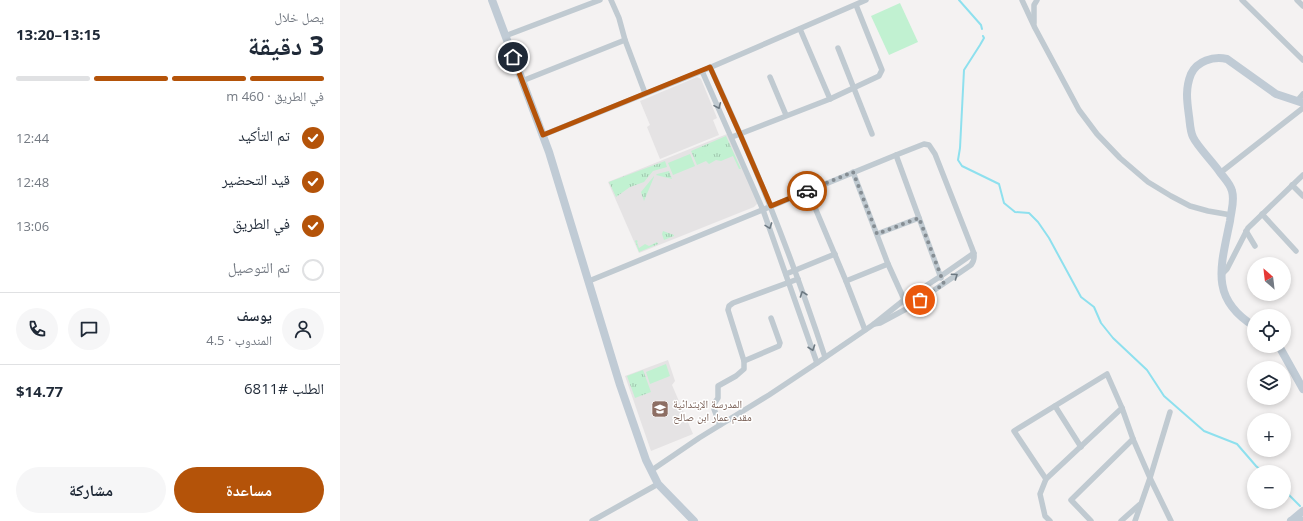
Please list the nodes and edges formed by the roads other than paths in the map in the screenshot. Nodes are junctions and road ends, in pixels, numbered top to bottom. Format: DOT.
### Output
graph roads {
  1 [pos="492,0"];
  2 [pos="600,0"];
  3 [pos="611,0"];
  4 [pos="866,0"];
  5 [pos="1022,0"];
  6 [pos="1037,0"];
  7 [pos="1242,0"];
  8 [pos="1297,0"];
  9 [pos="856,4"];
  10 [pos="1303,6"];
  11 [pos="800,28"];
  12 [pos="1035,28"];
  13 [pos="505,36"];
  14 [pos="625,40"];
  15 [pos="838,48"];
  16 [pos="1303,60"];
  17 [pos="710,67"];
  18 [pos="702,71"];
  19 [pos="770,77"];
  20 [pos="522,81"];
  21 [pos="855,89"];
  22 [pos="645,93"];
  23 [pos="830,99"];
  24 [pos="1301,99"];
  25 [pos="1303,108"];
  26 [pos="786,115"];
  27 [pos="740,134"];
  28 [pos="872,134"];
  29 [pos="543,135"];
  30 [pos="732,137"];
  31 [pos="896,155"];
  32 [pos="853,172"];
  33 [pos="1220,173"];
  34 [pos="1303,175"];
  35 [pos="1292,186"];
  36 [pos="808,190"];
  37 [pos="1303,196"];
  38 [pos="771,206"];
  39 [pos="763,210"];
  40 [pos="1262,214"];
  41 [pos="1231,215"];
  42 [pos="919,218"];
  43 [pos="1246,231"];
  44 [pos="877,234"];
  45 [pos="1255,246"];
  46 [pos="1296,251"];
  47 [pos="974,253"];
  48 [pos="835,254"];
  49 [pos="888,264"];
  50 [pos="795,270"];
  51 [pos="786,274"];
  52 [pos="1222,274"];
  53 [pos="940,276"];
  54 [pos="798,279"];
  55 [pos="589,281"];
  56 [pos="846,281"];
  57 [pos="789,282"];
  58 [pos="944,284"];
  59 [pos="904,300"];
  60 [pos="908,308"];
  61 [pos="771,318"];
  62 [pos="1247,321"];
  63 [pos="874,324"];
  64 [pos="864,330"];
  65 [pos="1283,353"];
  66 [pos="825,357"];
  67 [pos="744,361"];
  68 [pos="817,363"];
  69 [pos="1303,389"];
  70 [pos="1055,406"];
  71 [pos="1122,408"];
  72 [pos="1170,412"];
  73 [pos="720,426"];
  74 [pos="1133,438"];
  75 [pos="1081,447"];
  76 [pos="652,470"];
  77 [pos="1150,478"];
  78 [pos="1046,479"];
  79 [pos="658,484"];
  80 [pos="1140,504"];
  81 [pos="1303,511"];
  82 [pos="592,521"];
  83 [pos="694,521"];
  84 [pos="1050,521"];
  85 [pos="1091,521"];
  86 [pos="1121,521"];
  87 [pos="1135,521"];
  88 [pos="1171,521"];
  89 [pos="1291,521"];
  90 [pos="1303,521"];
  1 -- 13 [label="street"];
  2 -- 13 [label="street"];
  3 -- 14 [label="street"];
  4 -- 9 [label="street"];
  5 -- 12 [label="street"];
  6 -- 12 [label="street"];
  7 -- 16 [label="street"];
  8 -- 10 [label="street"];
  9 -- 11 [label="street"];
  9 -- 21 [label="street"];
  11 -- 17 [label="street"];
  11 -- 23 [label="street"];
  12 -- 41 [label="street"];
  13 -- 20 [label="street"];
  14 -- 20 [label="street"];
  14 -- 22 [label="street"];
  15 -- 21 [label="street"];
  17 -- 18 [label="street"];
  17 -- 27 [label="street"];
  18 -- 22 [label="street"];
  18 -- 30 [label="street, one-way"];
  19 -- 26 [label="street"];
  20 -- 29 [label="street"];
  21 -- 23 [label="street"];
  21 -- 28 [label="street"];
  22 -- 29 [label="street"];
  23 -- 26 [label="street"];
  24 -- 33 [label="street"];
  25 -- 33 [label="street"];
  26 -- 27 [label="street"];
  27 -- 30 [label="street"];
  27 -- 38 [label="street"];
  29 -- 55 [label="street"];
  30 -- 39 [label="street"];
  31 -- 32 [label="street"];
  31 -- 42 [label="street"];
  31 -- 47 [label="street"];
  32 -- 36 [label="street"];
  32 -- 44 [label="street"];
  33 -- 41 [label="street"];
  34 -- 35 [label="street"];
  35 -- 37 [label="street"];
  35 -- 40 [label="street"];
  36 -- 38 [label="street"];
  36 -- 48 [label="street"];
  38 -- 39 [label="street"];
  38 -- 50 [label="street"];
  39 -- 51 [label="street, one-way"];
  39 -- 55 [label="street"];
  40 -- 43 [label="street"];
  40 -- 46 [label="street"];
  41 -- 52 [label="street"];
  42 -- 44 [label="street"];
  42 -- 53 [label="street"];
  43 -- 45 [label="street"];
  43 -- 52 [label="street"];
  44 -- 49 [label="street"];
  47 -- 53 [label="street"];
  58 -- 47 [label="street, one-way"];
  48 -- 50 [label="street"];
  48 -- 56 [label="street"];
  49 -- 56 [label="street"];
  49 -- 59 [label="street"];
  50 -- 51 [label="street"];
  50 -- 54 [label="street"];
  51 -- 57 [label="street"];
  52 -- 62 [label="street"];
  53 -- 58 [label="street"];
  53 -- 59 [label="street"];
  54 -- 57 [label="street"];
  66 -- 54 [label="street, one-way"];
  55 -- 76 [label="street"];
  56 -- 64 [label="street"];
  57 -- 67 [label="street"];
  57 -- 68 [label="street, one-way"];
  58 -- 60 [label="street"];
  59 -- 60 [label="street"];
  59 -- 63 [label="street"];
  60 -- 63 [label="street"];
  61 -- 67 [label="street"];
  63 -- 64 [label="street"];
  64 -- 66 [label="street"];
  65 -- 69 [label="street"];
  66 -- 68 [label="street"];
  67 -- 73 [label="street"];
  68 -- 73 [label="street"];
  70 -- 71 [label="street"];
  70 -- 75 [label="street"];
  70 -- 78 [label="street"];
  71 -- 74 [label="street"];
  71 -- 75 [label="street"];
  72 -- 77 [label="street"];
  73 -- 76 [label="street"];
  74 -- 77 [label="street"];
  74 -- 85 [label="street"];
  75 -- 78 [label="street"];
  76 -- 79 [label="street"];
  77 -- 80 [label="street"];
  77 -- 88 [label="street"];
  78 -- 84 [label="street"];
  79 -- 82 [label="street"];
  79 -- 83 [label="street"];
  80 -- 86 [label="street"];
  80 -- 87 [label="street"];
  81 -- 89 [label="street"];
  89 -- 90 [label="street"];
}
